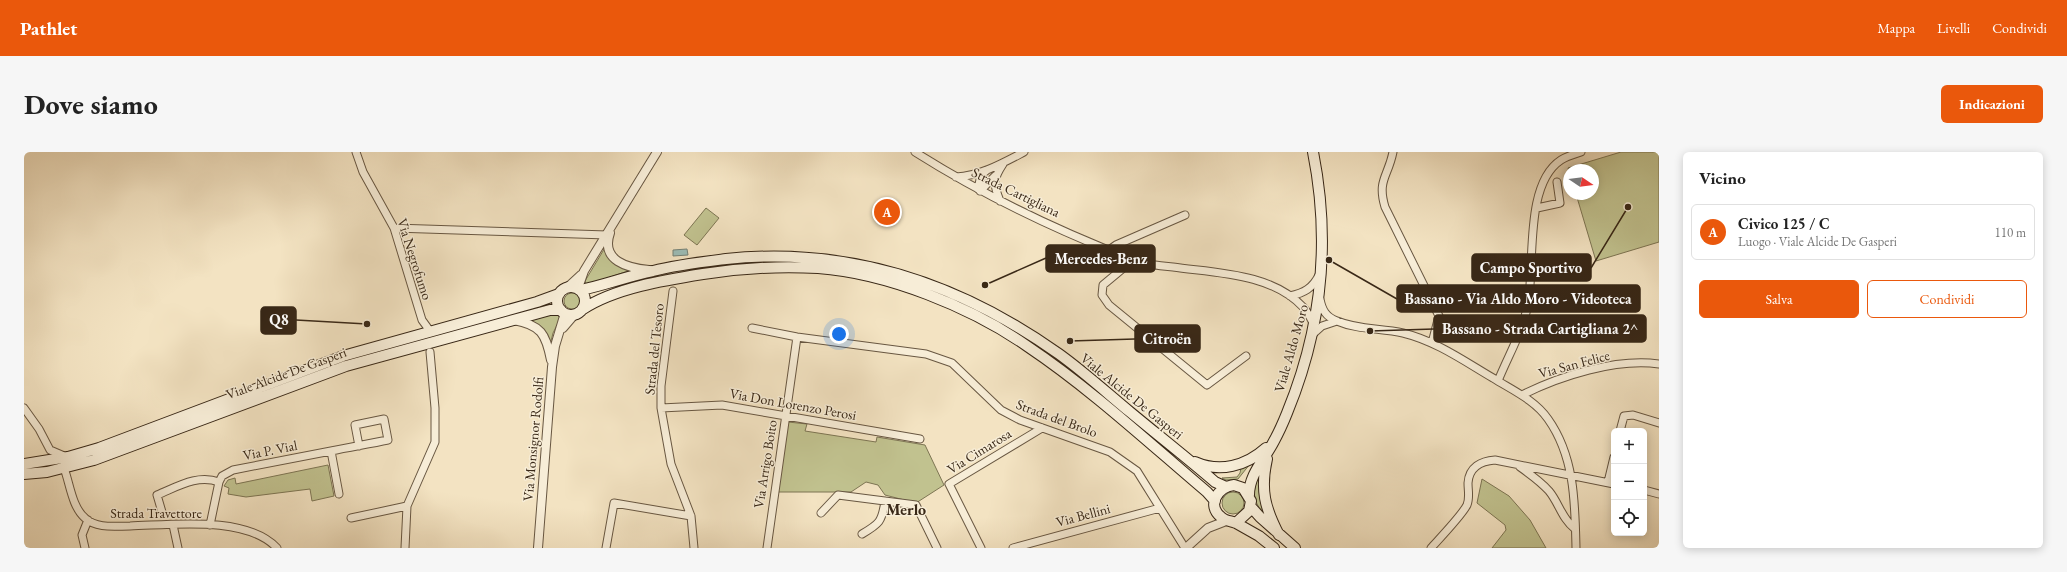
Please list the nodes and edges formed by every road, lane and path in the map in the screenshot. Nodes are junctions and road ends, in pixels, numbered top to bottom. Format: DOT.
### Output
graph roads {
  1 [pos="356,152"];
  2 [pos="657,152"];
  3 [pos="915,152"];
  4 [pos="1024,152"];
  5 [pos="1313,152"];
  6 [pos="1393,152"];
  7 [pos="1581,152"];
  8 [pos="1003,163"];
  9 [pos="987,170"];
  10 [pos="995,176"];
  11 [pos="956,177"];
  12 [pos="1557,182"];
  13 [pos="979,190"];
  14 [pos="1000,201"];
  15 [pos="1537,208"];
  16 [pos="1185,215"];
  17 [pos="612,227"];
  18 [pos="394,228"];
  19 [pos="607,235"];
  20 [pos="1109,250"];
  21 [pos="1133,260"];
  22 [pos="654,270"];
  23 [pos="1321,271"];
  24 [pos="575,288"];
  25 [pos="673,291"];
  26 [pos="559,294"];
  27 [pos="1290,296"];
  28 [pos="1319,298"];
  29 [pos="571,311"];
  30 [pos="511,320"];
  31 [pos="1337,321"];
  32 [pos="752,328"];
  33 [pos="1313,330"];
  34 [pos="430,331"];
  35 [pos="797,337"];
  36 [pos="1432,343"];
  37 [pos="430,352"];
  38 [pos="1246,356"];
  39 [pos="1659,364"];
  40 [pos="552,367"];
  41 [pos="1498,381"];
  42 [pos="1522,395"];
  43 [pos="24,408"];
  44 [pos="661,408"];
  45 [pos="786,417"];
  46 [pos="1659,423"];
  47 [pos="1042,428"];
  48 [pos="1621,428"];
  49 [pos="920,439"];
  50 [pos="1275,440"];
  51 [pos="359,446"];
  52 [pos="1270,449"];
  53 [pos="331,451"];
  54 [pos="68,457"];
  55 [pos="1189,460"];
  56 [pos="24,464"];
  57 [pos="1518,466"];
  58 [pos="64,468"];
  59 [pos="1256,472"];
  60 [pos="24,474"];
  61 [pos="1572,475"];
  62 [pos="219,482"];
  63 [pos="1611,483"];
  64 [pos="1230,486"];
  65 [pos="1647,491"];
  66 [pos="339,494"];
  67 [pos="1659,494"];
  68 [pos="1249,495"];
  69 [pos="885,501"];
  70 [pos="1215,504"];
  71 [pos="407,506"];
  72 [pos="1251,507"];
  73 [pos="1160,508"];
  74 [pos="162,512"];
  75 [pos="821,513"];
  76 [pos="691,516"];
  77 [pos="351,518"];
  78 [pos="88,520"];
  79 [pos="1231,522"];
  80 [pos="173,525"];
  81 [pos="210,525"];
  82 [pos="1208,528"];
  83 [pos="1575,529"];
  84 [pos="862,534"];
  85 [pos="1279,535"];
  86 [pos="85,548"];
  87 [pos="178,548"];
  88 [pos="277,548"];
  89 [pos="406,548"];
  90 [pos="538,548"];
  91 [pos="606,548"];
  92 [pos="694,548"];
  93 [pos="767,548"];
  94 [pos="937,548"];
  95 [pos="981,548"];
  96 [pos="1013,548"];
  97 [pos="1186,548"];
  98 [pos="1274,548"];
  99 [pos="1296,548"];
  100 [pos="1431,548"];
  101 [pos="1576,548"];
  1 -- 18 [label="street, Via Negrofumo"];
  2 -- 17 [label="street"];
  3 -- 11 [label="street, Strada Cartigliana"];
  4 -- 8 [label="street"];
  5 -- 23 [label="main road, Viale Aldo Moro"];
  6 -- 36 [label="street"];
  7 -- 15 [label="street"];
  8 -- 9 [label="street"];
  8 -- 10 [label="street"];
  9 -- 11 [label="street"];
  9 -- 13 [label="street"];
  10 -- 13 [label="street"];
  10 -- 14 [label="street"];
  11 -- 13 [label="street, Strada Cartigliana"];
  12 -- 15 [label="street"];
  13 -- 14 [label="street, Strada Cartigliana"];
  14 -- 20 [label="street, Strada Cartigliana"];
  15 -- 41 [label="street"];
  16 -- 20 [label="street"];
  17 -- 19 [label="street"];
  17 -- 22 [label="street"];
  18 -- 19 [label="street"];
  18 -- 34 [label="street, Via Negrofumo"];
  19 -- 24 [label="street"];
  20 -- 21 [label="street, Strada Cartigliana"];
  21 -- 27 [label="street, Strada Cartigliana"];
  21 -- 38 [label="street"];
  22 -- 24 [label="main road, Viale Alcide De Gasperi"];
  22 -- 55 [label="main road, Viale Alcide De Gasperi"];
  23 -- 27 [label="street"];
  23 -- 28 [label="main road, Viale Aldo Moro"];
  24 -- 26 [label="main road, Viale Alcide De Gasperi"];
  24 -- 29 [label="main road"];
  25 -- 44 [label="street, Strada del Tesoro"];
  26 -- 29 [label="main road"];
  26 -- 34 [label="main road, Viale Alcide De Gasperi"];
  27 -- 33 [label="street, Strada Cartigliana"];
  28 -- 31 [label="street"];
  28 -- 33 [label="main road, Viale Aldo Moro"];
  29 -- 30 [label="main road, Viale Alcide De Gasperi"];
  29 -- 40 [label="street, Via Monsignor Rodolfi"];
  29 -- 70 [label="main road, Viale Alcide De Gasperi"];
  30 -- 40 [label="street"];
  30 -- 58 [label="main road, Viale Alcide De Gasperi"];
  31 -- 33 [label="street"];
  31 -- 36 [label="street"];
  32 -- 35 [label="street, Strada del Brolo"];
  33 -- 50 [label="main road, Viale Aldo Moro"];
  34 -- 54 [label="main road, Viale Alcide De Gasperi"];
  35 -- 45 [label="street, Via Arrigo Boito"];
  35 -- 47 [label="street, Strada del Brolo"];
  36 -- 41 [label="street"];
  37 -- 71 [label="street"];
  39 -- 42 [label="street, Via San Felice"];
  40 -- 90 [label="street, Via Monsignor Rodolfi"];
  41 -- 42 [label="street"];
  42 -- 61 [label="street"];
  43 -- 54 [label="street"];
  44 -- 45 [label="street, Via Don Lorenzo Perosi"];
  44 -- 76 [label="street, Strada del Tesoro"];
  45 -- 49 [label="street, Via Don Lorenzo Perosi"];
  45 -- 93 [label="street, Via Arrigo Boito"];
  46 -- 48 [label="street"];
  47 -- 73 [label="street, Strada del Brolo"];
  47 -- 95 [label="street, Via Cimarosa"];
  50 -- 52 [label="main road, Viale Aldo Moro"];
  50 -- 55 [label="main road"];
  51 -- 51 [label="street, Via P. Vial"];
  51 -- 53 [label="street, Via P. Vial"];
  52 -- 59 [label="main road, Viale Aldo Moro"];
  52 -- 85 [label="main road"];
  53 -- 62 [label="street, Via P. Vial"];
  53 -- 66 [label="street"];
  54 -- 56 [label="main road, Viale Alcide De Gasperi"];
  55 -- 64 [label="main road, Viale Alcide De Gasperi"];
  57 -- 61 [label="street"];
  57 -- 83 [label="street"];
  57 -- 100 [label="street"];
  58 -- 60 [label="main road, Viale Alcide De Gasperi"];
  58 -- 78 [label="street"];
  59 -- 64 [label="main road, Viale Aldo Moro"];
  59 -- 68 [label="main road, Viale Aldo Moro"];
  61 -- 63 [label="street"];
  61 -- 83 [label="street"];
  62 -- 74 [label="street"];
  62 -- 81 [label="street"];
  64 -- 68 [label="main road, Viale Alcide De Gasperi"];
  64 -- 70 [label="main road"];
  65 -- 67 [label="street"];
  68 -- 72 [label="main road"];
  69 -- 75 [label="street"];
  69 -- 84 [label="street"];
  69 -- 94 [label="street"];
  70 -- 79 [label="main road, Viale Alcide De Gasperi"];
  70 -- 82 [label="street"];
  71 -- 77 [label="street"];
  71 -- 89 [label="street"];
  72 -- 79 [label="main road"];
  72 -- 85 [label="main road"];
  73 -- 96 [label="street, Via Bellini"];
  73 -- 97 [label="street, Strada del Brolo"];
  76 -- 91 [label="street"];
  76 -- 92 [label="street, Strada del Tesoro"];
  78 -- 80 [label="street, Strada Travettore"];
  78 -- 86 [label="street"];
  79 -- 82 [label="street"];
  79 -- 98 [label="main road, Viale Alcide De Gasperi"];
  80 -- 81 [label="street, Strada Travettore"];
  80 -- 87 [label="street"];
  81 -- 88 [label="street, Strada Travettore"];
  82 -- 97 [label="street"];
  83 -- 101 [label="street"];
  85 -- 99 [label="main road"];
}
